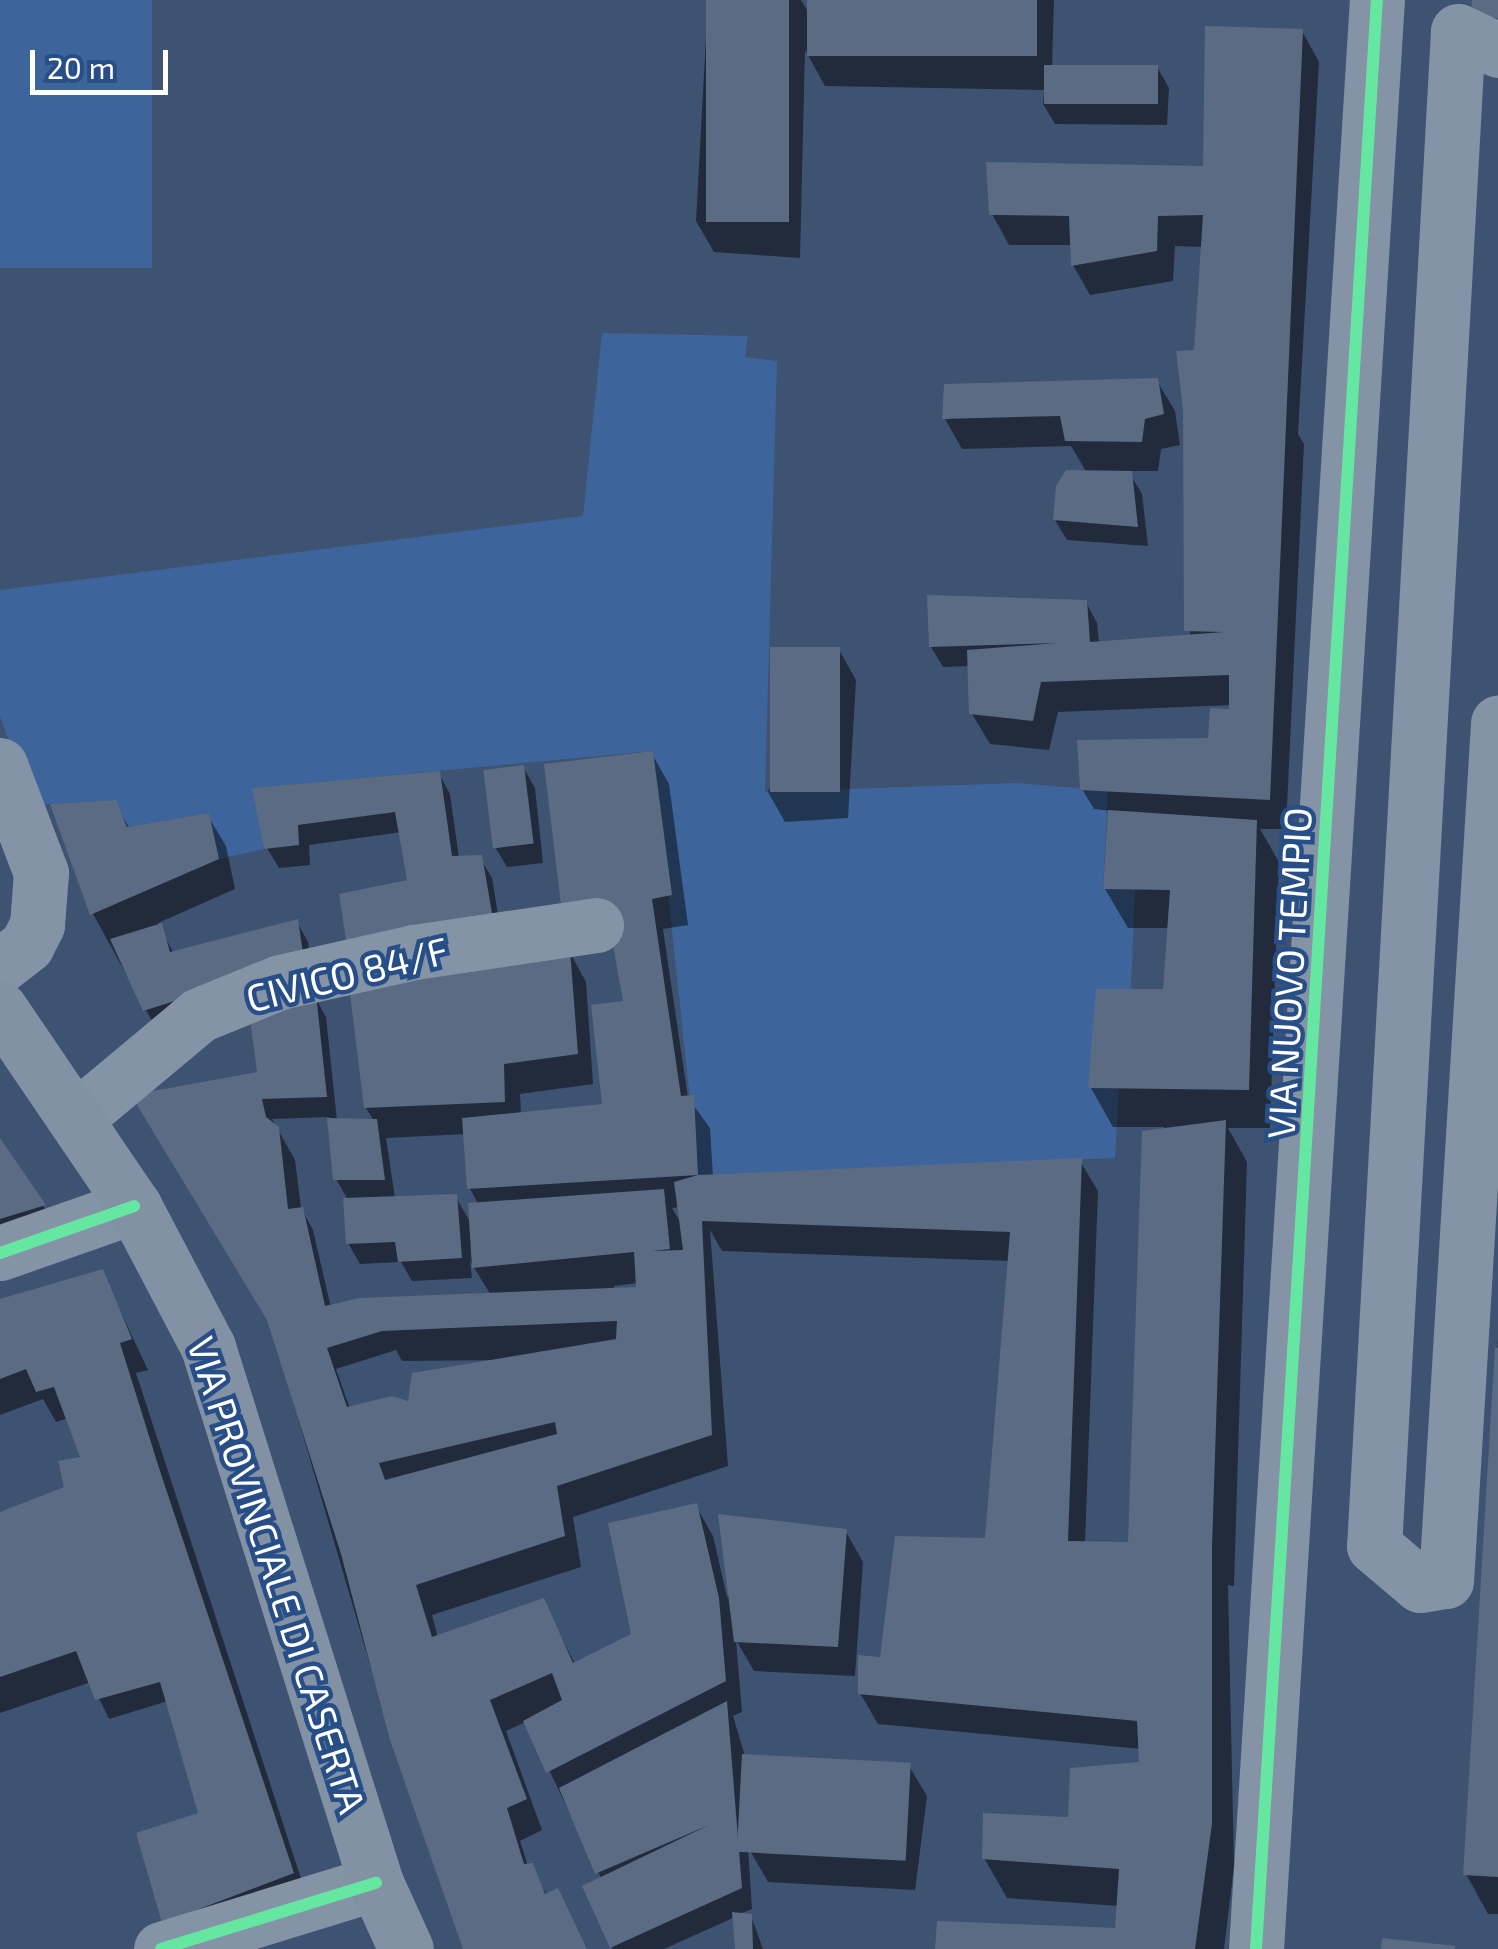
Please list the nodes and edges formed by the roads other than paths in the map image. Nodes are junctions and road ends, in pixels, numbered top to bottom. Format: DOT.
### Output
graph roads {
  1 [pos="1377,0"];
  2 [pos="1463,27"];
  3 [pos="1498,723"];
  4 [pos="0,766"];
  5 [pos="596,925"];
  6 [pos="0,966"];
  7 [pos="0,1008"];
  8 [pos="76,1118"];
  9 [pos="134,1206"];
  10 [pos="0,1252"];
  11 [pos="376,1882"];
  12 [pos="160,1949"];
  13 [pos="406,1949"];
  14 [pos="1256,1949"];
  1 -- 14 [label="street, VIA NUOVO TEMPIO"];
  2 -- 3 [label="street"];
  4 -- 6 [label="street"];
  5 -- 8 [label="street, CIVICO 84/F"];
  7 -- 8 [label="main road, VIA PROVINCIALE DI CASERTA"];
  8 -- 9 [label="main road, VIA PROVINCIALE DI CASERTA"];
  9 -- 10 [label="street"];
  9 -- 11 [label="main road, VIA PROVINCIALE DI CASERTA"];
  11 -- 12 [label="street"];
  11 -- 13 [label="main road, VIA PROVINCIALE DI CASERTA"];
}
